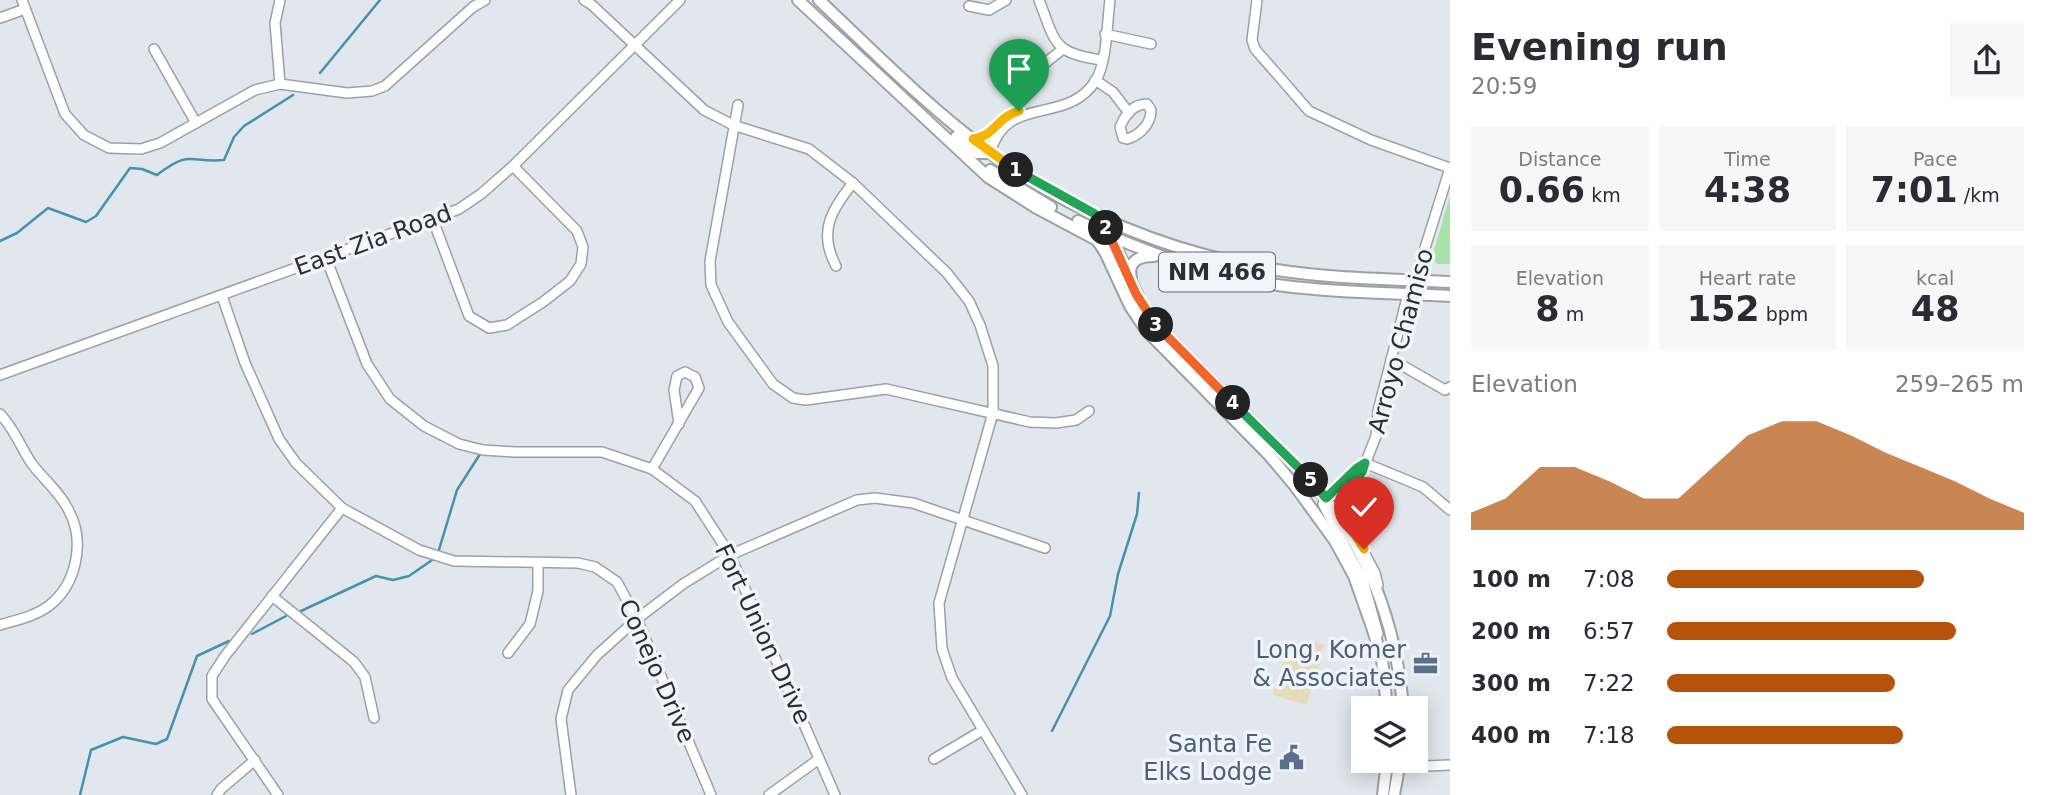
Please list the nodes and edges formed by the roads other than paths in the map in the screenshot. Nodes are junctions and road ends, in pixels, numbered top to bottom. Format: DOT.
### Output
graph roads {
  1 [pos="281,0"];
  2 [pos="485,0"];
  3 [pos="584,0"];
  4 [pos="680,0"];
  5 [pos="798,0"];
  6 [pos="819,0"];
  7 [pos="1006,0"];
  8 [pos="1039,0"];
  9 [pos="1110,0"];
  10 [pos="1257,0"];
  11 [pos="24,5"];
  12 [pos="969,6"];
  13 [pos="0,18"];
  14 [pos="1105,34"];
  15 [pos="1151,44"];
  16 [pos="635,46"];
  17 [pos="154,49"];
  18 [pos="1063,49"];
  19 [pos="1102,60"];
  20 [pos="1030,75"];
  21 [pos="1095,80"];
  22 [pos="280,84"];
  23 [pos="738,105"];
  24 [pos="1035,112"];
  25 [pos="1129,113"];
  26 [pos="921,115"];
  27 [pos="196,123"];
  28 [pos="733,125"];
  29 [pos="973,139"];
  30 [pos="951,141"];
  31 [pos="990,153"];
  32 [pos="513,166"];
  33 [pos="1450,168"];
  34 [pos="853,183"];
  35 [pos="1095,214"];
  36 [pos="433,220"];
  37 [pos="1111,237"];
  38 [pos="1164,257"];
  39 [pos="326,258"];
  40 [pos="836,266"];
  41 [pos="1415,280"];
  42 [pos="1450,282"];
  43 [pos="1136,294"];
  44 [pos="1408,294"];
  45 [pos="222,296"];
  46 [pos="1450,296"];
  47 [pos="1391,359"];
  48 [pos="0,375"];
  49 [pos="1450,387"];
  50 [pos="1089,411"];
  51 [pos="993,413"];
  52 [pos="0,414"];
  53 [pos="679,425"];
  54 [pos="1365,463"];
  55 [pos="652,469"];
  56 [pos="1326,498"];
  57 [pos="342,508"];
  58 [pos="1450,510"];
  59 [pos="962,520"];
  60 [pos="1045,548"];
  61 [pos="730,555"];
  62 [pos="538,563"];
  63 [pos="272,596"];
  64 [pos="1385,614"];
  65 [pos="637,619"];
  66 [pos="0,625"];
  67 [pos="508,653"];
  68 [pos="1382,659"];
  69 [pos="1386,696"];
  70 [pos="1401,696"];
  71 [pos="373,718"];
  72 [pos="983,730"];
  73 [pos="819,759"];
  74 [pos="255,760"];
  75 [pos="934,760"];
  76 [pos="1450,765"];
  77 [pos="1428,766"];
  78 [pos="1391,773"];
  79 [pos="1395,773"];
  80 [pos="217,795"];
  81 [pos="278,795"];
  82 [pos="571,795"];
  83 [pos="711,795"];
  84 [pos="769,795"];
  85 [pos="835,795"];
  86 [pos="1022,795"];
  87 [pos="1383,795"];
  88 [pos="1394,795"];
  1 -- 22 [label="street"];
  2 -- 22 [label="street"];
  3 -- 16 [label="street"];
  4 -- 16 [label="street, East Zia Road"];
  5 -- 26 [label="main road, NM 466"];
  6 -- 29 [label="main road, NM 466"];
  7 -- 12 [label="street"];
  8 -- 18 [label="street"];
  9 -- 14 [label="street"];
  10 -- 33 [label="street"];
  11 -- 13 [label="street"];
  11 -- 27 [label="street"];
  14 -- 15 [label="street"];
  14 -- 19 [label="street"];
  16 -- 28 [label="street"];
  16 -- 32 [label="street, East Zia Road"];
  17 -- 27 [label="street"];
  18 -- 19 [label="street"];
  18 -- 20 [label="street"];
  19 -- 21 [label="street"];
  21 -- 24 [label="street"];
  21 -- 25 [label="street"];
  22 -- 27 [label="street"];
  23 -- 28 [label="street"];
  24 -- 29 [label="street"];
  24 -- 31 [label="street"];
  26 -- 30 [label="main road, NM 466"];
  26 -- 31 [label="main road"];
  28 -- 34 [label="street"];
  28 -- 51 [label="street"];
  29 -- 31 [label="main road, NM 466"];
  30 -- 37 [label="main road, NM 466"];
  30 -- 68 [label="main road"];
  31 -- 35 [label="main road, NM 466"];
  32 -- 36 [label="street, East Zia Road"];
  32 -- 36 [label="street"];
  33 -- 41 [label="street, Arroyo Chamiso"];
  34 -- 40 [label="street"];
  34 -- 51 [label="street"];
  35 -- 37 [label="main road"];
  35 -- 41 [label="main road, NM 466"];
  36 -- 39 [label="street, East Zia Road"];
  37 -- 38 [label="main road, NM 466"];
  37 -- 43 [label="main road"];
  38 -- 43 [label="main road"];
  38 -- 44 [label="main road, NM 466"];
  39 -- 45 [label="street, East Zia Road"];
  39 -- 55 [label="street, Fort Union Drive"];
  41 -- 42 [label="main road, NM 466"];
  41 -- 44 [label="street, Arroyo Chamiso"];
  43 -- 56 [label="main road"];
  44 -- 46 [label="main road, NM 466"];
  44 -- 47 [label="street, Arroyo Chamiso"];
  45 -- 48 [label="street, East Zia Road"];
  45 -- 57 [label="street, Conejo Drive"];
  47 -- 49 [label="street"];
  47 -- 54 [label="street, Arroyo Chamiso"];
  50 -- 51 [label="street"];
  51 -- 59 [label="street"];
  52 -- 66 [label="street"];
  53 -- 53 [label="street"];
  53 -- 55 [label="street"];
  54 -- 56 [label="street, Arroyo Chamiso"];
  54 -- 58 [label="street"];
  54 -- 64 [label="street"];
  55 -- 61 [label="street, Fort Union Drive"];
  56 -- 64 [label="main road"];
  56 -- 68 [label="street"];
  57 -- 62 [label="street, Conejo Drive"];
  57 -- 63 [label="street"];
  59 -- 60 [label="street"];
  59 -- 61 [label="street"];
  59 -- 72 [label="street"];
  61 -- 65 [label="street"];
  61 -- 73 [label="street, Fort Union Drive"];
  62 -- 65 [label="street, Conejo Drive"];
  62 -- 67 [label="street"];
  63 -- 71 [label="street"];
  63 -- 74 [label="street"];
  64 -- 70 [label="main road"];
  65 -- 82 [label="street"];
  65 -- 83 [label="street, Conejo Drive"];
  68 -- 69 [label="main road"];
  72 -- 75 [label="street"];
  72 -- 86 [label="street"];
  73 -- 84 [label="street"];
  73 -- 85 [label="street, Fort Union Drive"];
  74 -- 80 [label="street"];
  74 -- 81 [label="street"];
  76 -- 77 [label="street"];
  78 -- 87 [label="main road"];
  79 -- 88 [label="main road"];
}
